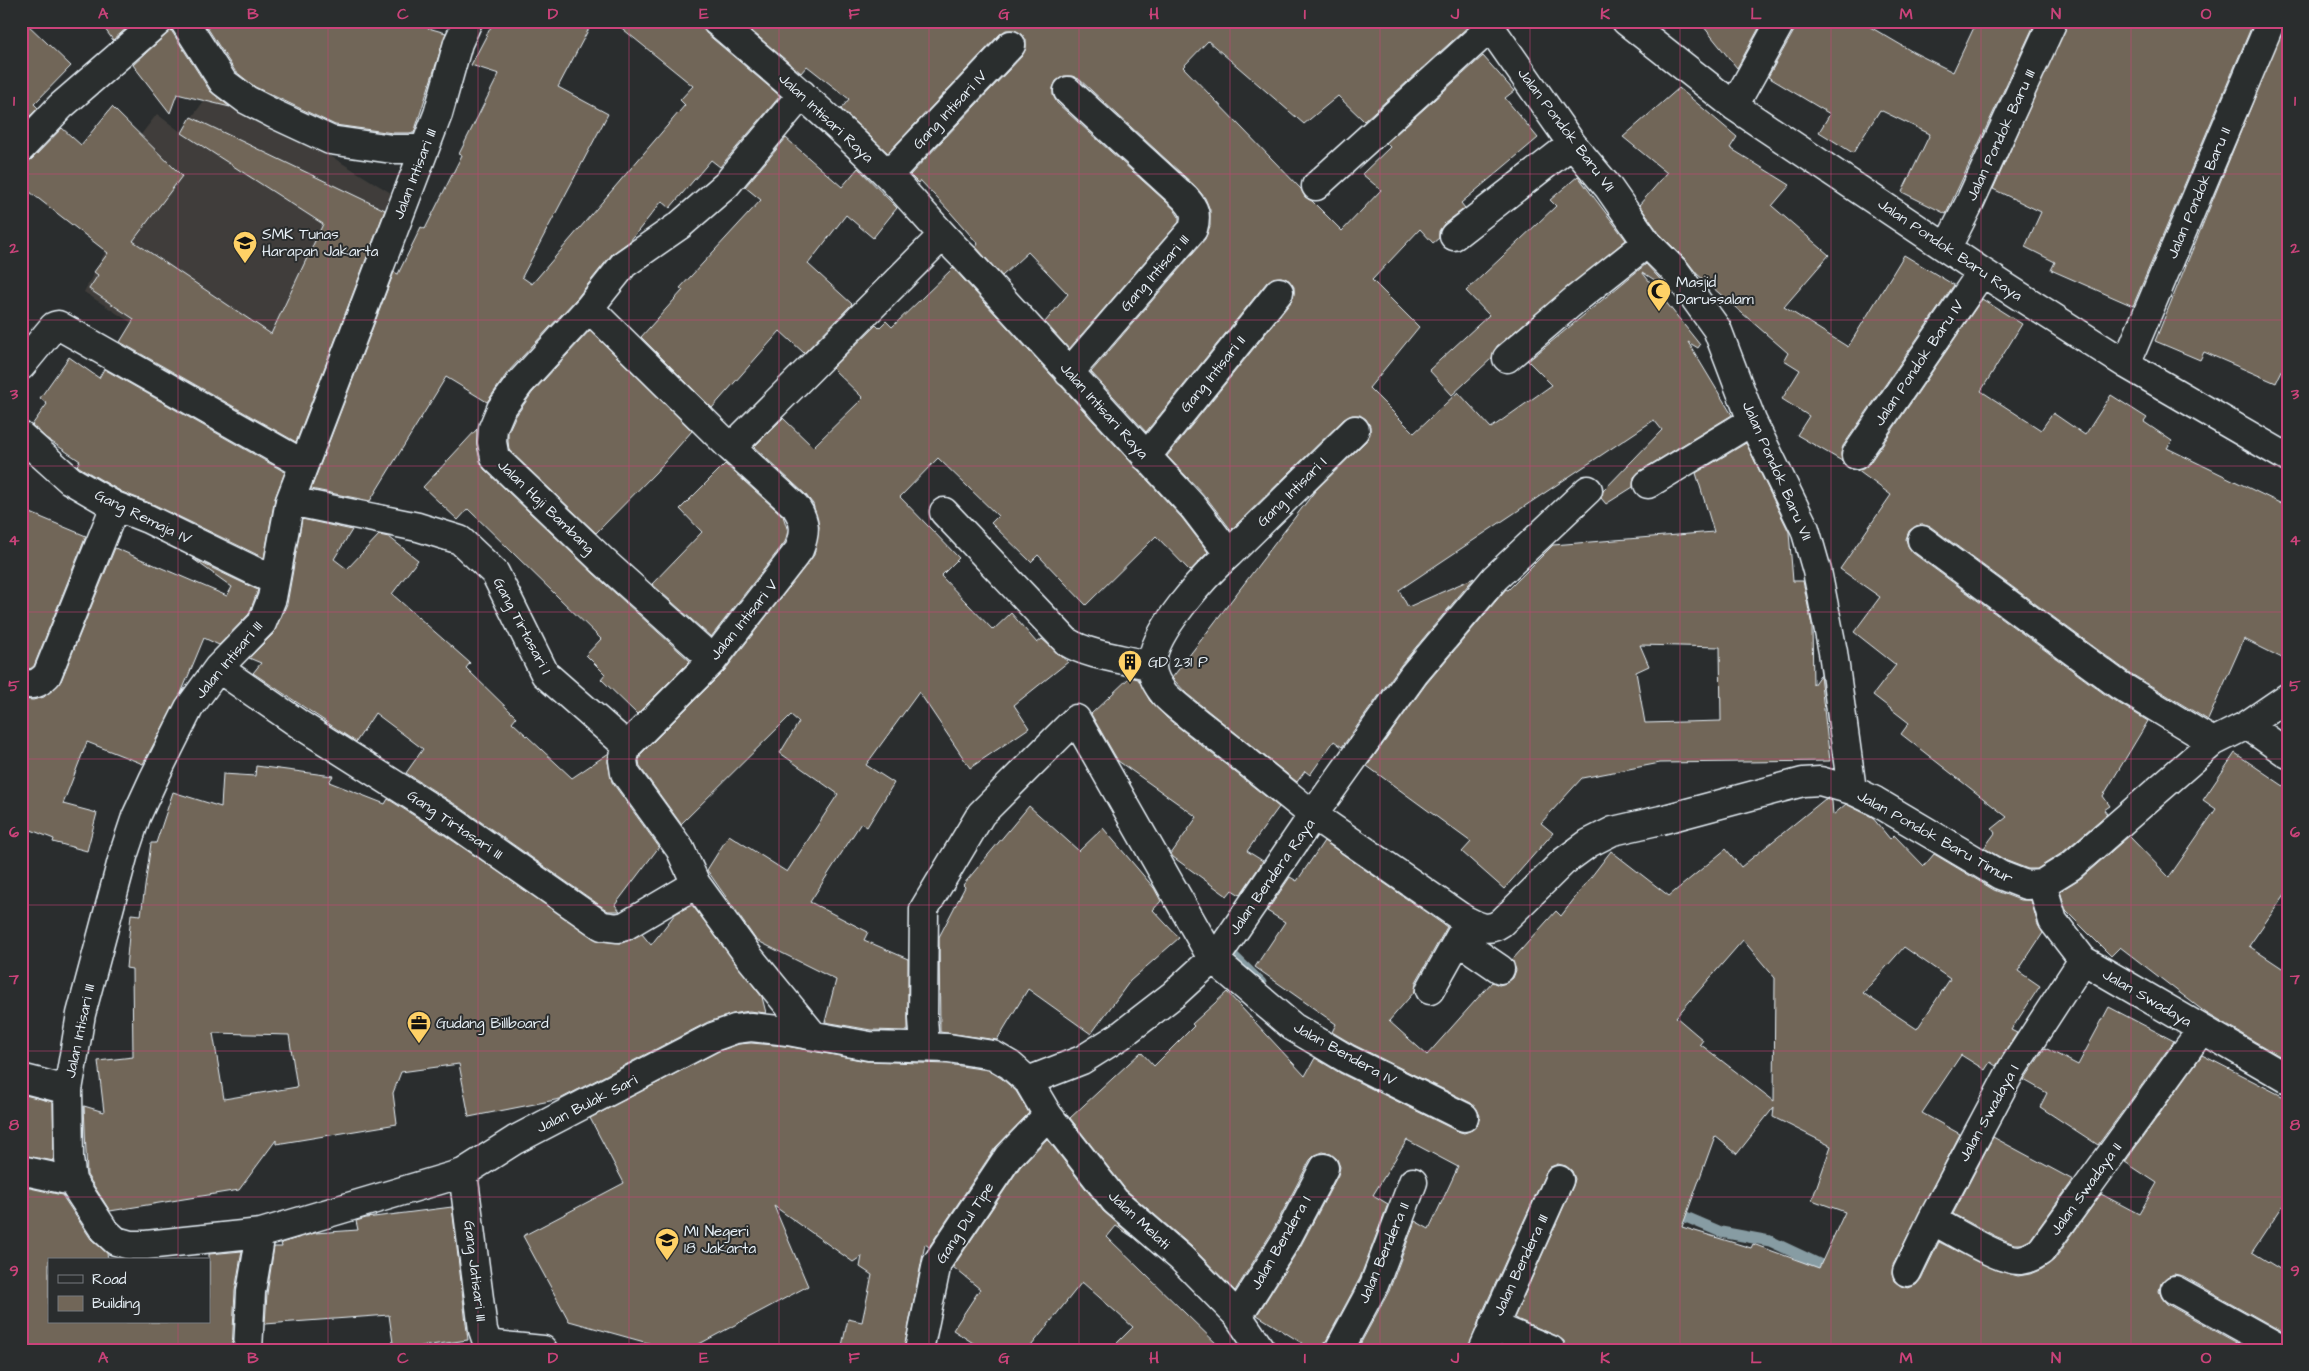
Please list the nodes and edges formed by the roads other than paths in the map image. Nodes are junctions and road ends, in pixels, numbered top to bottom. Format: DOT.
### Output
graph roads {
  1 [pos="159,21"];
  2 [pos="184,21"];
  3 [pos="468,21"];
  4 [pos="716,21"];
  5 [pos="1626,21"];
  6 [pos="1781,21"];
  7 [pos="2053,21"];
  8 [pos="2271,21"];
  9 [pos="1488,24"];
  10 [pos="1011,45"];
  11 [pos="1068,91"];
  12 [pos="802,94"];
  13 [pos="1734,106"];
  14 [pos="1572,144"];
  15 [pos="21,148"];
  16 [pos="424,149"];
  17 [pos="888,175"];
  18 [pos="1316,186"];
  19 [pos="942,236"];
  20 [pos="1454,236"];
  21 [pos="1647,243"];
  22 [pos="1947,247"];
  23 [pos="1982,272"];
  24 [pos="1279,292"];
  25 [pos="589,308"];
  26 [pos="1507,358"];
  27 [pos="2126,364"];
  28 [pos="21,366"];
  29 [pos="1069,373"];
  30 [pos="1752,421"];
  31 [pos="1355,430"];
  32 [pos="21,436"];
  33 [pos="731,448"];
  34 [pos="1856,455"];
  35 [pos="1146,457"];
  36 [pos="2288,458"];
  37 [pos="303,464"];
  38 [pos="1648,484"];
  39 [pos="1588,490"];
  40 [pos="290,501"];
  41 [pos="115,506"];
  42 [pos="944,512"];
  43 [pos="1922,540"];
  44 [pos="1229,554"];
  45 [pos="275,581"];
  46 [pos="713,660"];
  47 [pos="1151,666"];
  48 [pos="218,668"];
  49 [pos="21,682"];
  50 [pos="2288,697"];
  51 [pos="2246,725"];
  52 [pos="2213,742"];
  53 [pos="627,746"];
  54 [pos="2288,754"];
  55 [pos="1852,790"];
  56 [pos="1313,815"];
  57 [pos="1563,862"];
  58 [pos="696,884"];
  59 [pos="2042,884"];
  60 [pos="1464,931"];
  61 [pos="1221,948"];
  62 [pos="2083,960"];
  63 [pos="1500,970"];
  64 [pos="1430,990"];
  65 [pos="2202,1029"];
  66 [pos="813,1035"];
  67 [pos="925,1048"];
  68 [pos="21,1078"];
  69 [pos="2288,1079"];
  70 [pos="1028,1081"];
  71 [pos="68,1090"];
  72 [pos="1048,1115"];
  73 [pos="1464,1117"];
  74 [pos="1324,1168"];
  75 [pos="21,1170"];
  76 [pos="463,1173"];
  77 [pos="1559,1180"];
  78 [pos="72,1182"];
  79 [pos="1413,1182"];
  80 [pos="1932,1220"];
  81 [pos="261,1233"];
  82 [pos="1907,1272"];
  83 [pos="2175,1290"];
  84 [pos="1238,1316"];
  85 [pos="1488,1338"];
  86 [pos="248,1350"];
  87 [pos="542,1350"];
  88 [pos="920,1350"];
  89 [pos="1261,1350"];
  90 [pos="1339,1350"];
  91 [pos="1552,1350"];
  92 [pos="2283,1350"];
  1 -- 15 [label="street"];
  2 -- 16 [label="street"];
  3 -- 16 [label="street, Jalan Intisari III"];
  4 -- 12 [label="street, Jalan Intisari Raya"];
  5 -- 13 [label="street, Jalan Pondok Baru Raya"];
  6 -- 13 [label="street"];
  7 -- 22 [label="street, Jalan Pondok Baru III"];
  8 -- 27 [label="street, Jalan Pondok Baru II"];
  9 -- 14 [label="street, Jalan Pondok Baru VII"];
  9 -- 18 [label="street"];
  10 -- 17 [label="street, Gang Intisari IV"];
  11 -- 29 [label="street, Gang Intisari III"];
  12 -- 17 [label="street, Jalan Intisari Raya"];
  12 -- 25 [label="street, Jalan Haji Bambang"];
  13 -- 22 [label="street, Jalan Pondok Baru Raya"];
  14 -- 20 [label="street"];
  14 -- 21 [label="street, Jalan Pondok Baru VII"];
  16 -- 37 [label="street, Jalan Intisari III"];
  17 -- 19 [label="street, Jalan Intisari Raya"];
  19 -- 29 [label="street, Jalan Intisari Raya"];
  19 -- 33 [label="street"];
  21 -- 26 [label="street"];
  21 -- 30 [label="street, Jalan Pondok Baru VII"];
  22 -- 23 [label="street, Jalan Pondok Baru Raya"];
  23 -- 27 [label="street, Jalan Pondok Baru Raya"];
  23 -- 34 [label="street, Jalan Pondok Baru IV"];
  24 -- 35 [label="street, Gang Intisari II"];
  25 -- 33 [label="street"];
  25 -- 46 [label="street, Jalan Haji Bambang"];
  27 -- 36 [label="street, Jalan Pondok Baru Raya"];
  28 -- 37 [label="street"];
  29 -- 35 [label="street, Jalan Intisari Raya"];
  30 -- 38 [label="street"];
  30 -- 55 [label="street, Jalan Pondok Baru VII"];
  31 -- 44 [label="street, Gang Intisari I"];
  32 -- 41 [label="street, Gang Remaja IV"];
  33 -- 46 [label="street, Jalan Intisari V"];
  35 -- 44 [label="street, Jalan Intisari Raya"];
  37 -- 40 [label="street, Jalan Intisari III"];
  39 -- 56 [label="street"];
  40 -- 45 [label="street, Jalan Intisari III"];
  40 -- 53 [label="street, Gang Tirtasari I"];
  41 -- 45 [label="street, Gang Remaja IV"];
  41 -- 49 [label="street"];
  42 -- 47 [label="street"];
  43 -- 52 [label="street"];
  44 -- 47 [label="street"];
  45 -- 48 [label="street, Jalan Intisari III"];
  46 -- 53 [label="street, Jalan Intisari V"];
  47 -- 56 [label="street"];
  48 -- 58 [label="street, Gang Tirtasari III"];
  48 -- 71 [label="street, Jalan Intisari III"];
  50 -- 51 [label="street"];
  51 -- 52 [label="street"];
  51 -- 54 [label="street"];
  52 -- 59 [label="street"];
  53 -- 58 [label="street"];
  55 -- 57 [label="street, Jalan Pondok Baru Timur"];
  55 -- 59 [label="street, Jalan Pondok Baru Timur"];
  56 -- 60 [label="street, Jalan Bendera Raya"];
  56 -- 61 [label="street, Jalan Bendera Raya"];
  57 -- 60 [label="street, Jalan Bendera Raya"];
  58 -- 66 [label="street"];
  59 -- 62 [label="street, Jalan Swadaya"];
  60 -- 63 [label="street"];
  60 -- 64 [label="street"];
  61 -- 67 [label="street, Jalan Bendera IV"];
  61 -- 70 [label="street, Jalan Bendera Raya"];
  61 -- 73 [label="street, Jalan Bendera IV"];
  62 -- 65 [label="street, Jalan Swadaya"];
  62 -- 80 [label="street, Jalan Swadaya I"];
  65 -- 69 [label="street, Jalan Swadaya"];
  65 -- 80 [label="street, Jalan Swadaya II"];
  66 -- 67 [label="street, Jalan Bulak Sari"];
  66 -- 76 [label="street, Jalan Bulak Sari"];
  67 -- 70 [label="street, Jalan Bulak Sari"];
  68 -- 71 [label="street"];
  70 -- 72 [label="street, Jalan Melati"];
  71 -- 78 [label="street, Jalan Intisari III"];
  72 -- 84 [label="street, Jalan Melati"];
  72 -- 88 [label="street, Gang Dul Tipe"];
  74 -- 84 [label="street, Jalan Bendera I"];
  75 -- 78 [label="street"];
  76 -- 81 [label="street, Jalan Bulak Sari"];
  76 -- 87 [label="street, Gang Jatisari III"];
  77 -- 85 [label="street, Jalan Bendera III"];
  78 -- 81 [label="street, Jalan Intisari III"];
  79 -- 90 [label="street, Jalan Bendera II"];
  80 -- 82 [label="street, Jalan Swadaya I"];
  81 -- 86 [label="street"];
  83 -- 92 [label="street"];
  84 -- 89 [label="street, Jalan Melati"];
  85 -- 91 [label="street"];
}
